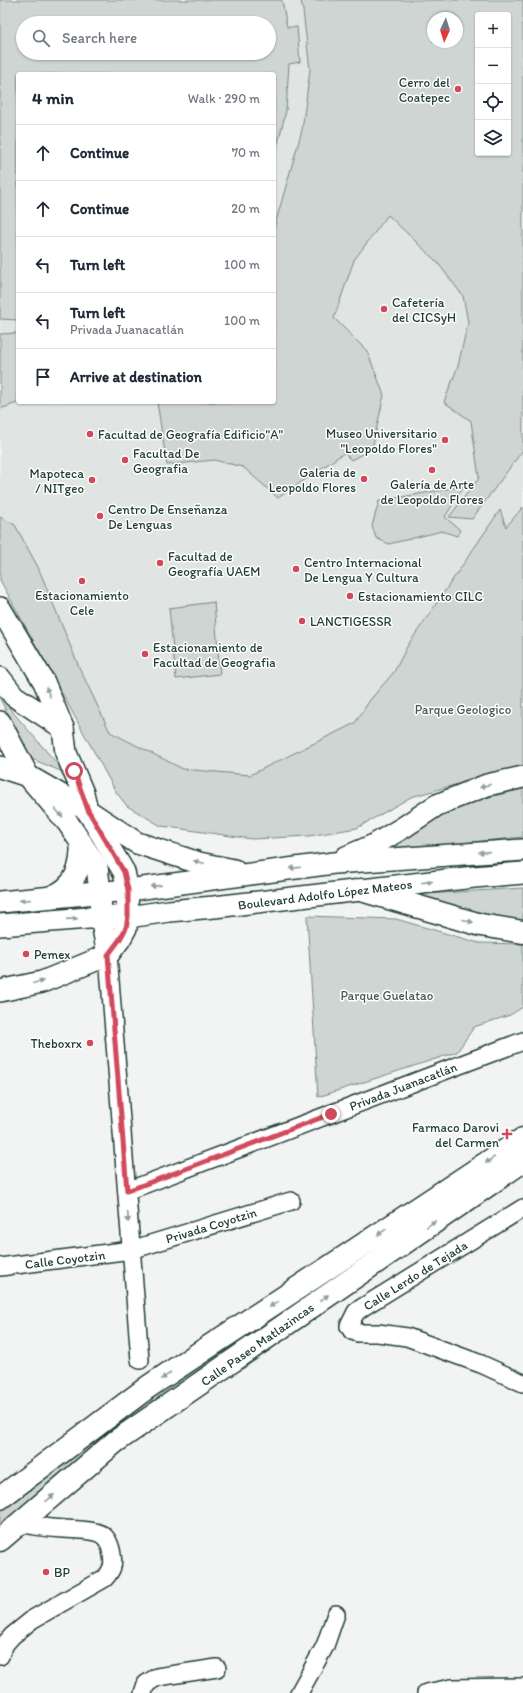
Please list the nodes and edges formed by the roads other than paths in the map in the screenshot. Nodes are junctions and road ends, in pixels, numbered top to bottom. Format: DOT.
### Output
graph roads {
  1 [pos="0,608"];
  2 [pos="0,678"];
  3 [pos="0,722"];
  4 [pos="63,728"];
  5 [pos="0,767"];
  6 [pos="28,776"];
  7 [pos="523,777"];
  8 [pos="88,810"];
  9 [pos="81,842"];
  10 [pos="523,850"];
  11 [pos="334,863"];
  12 [pos="523,873"];
  13 [pos="251,874"];
  14 [pos="128,890"];
  15 [pos="361,890"];
  16 [pos="100,892"];
  17 [pos="50,897"];
  18 [pos="0,902"];
  19 [pos="101,917"];
  20 [pos="128,917"];
  21 [pos="0,925"];
  22 [pos="523,932"];
  23 [pos="108,955"];
  24 [pos="0,991"];
  25 [pos="523,1041"];
  26 [pos="523,1139"];
  27 [pos="523,1161"];
  28 [pos="127,1191"];
  29 [pos="291,1201"];
  30 [pos="523,1208"];
  31 [pos="131,1250"];
  32 [pos="0,1267"];
  33 [pos="140,1360"];
  34 [pos="523,1383"];
  35 [pos="0,1498"];
  36 [pos="20,1523"];
  37 [pos="0,1540"];
  38 [pos="336,1614"];
  39 [pos="0,1656"];
  40 [pos="217,1668"];
  41 [pos="523,1688"];
  42 [pos="143,1693"];
  43 [pos="299,1693"];
  44 [pos="426,1693"];
  4 -- 1 [label="main road, one-way"];
  2 -- 4 [label="main road"];
  3 -- 6 [label="main road"];
  4 -- 8 [label="main road"];
  5 -- 6 [label="main road"];
  6 -- 8 [label="main road"];
  6 -- 9 [label="main road, one-way"];
  7 -- 11 [label="main road, one-way"];
  13 -- 8 [label="main road, one-way"];
  8 -- 14 [label="main road"];
  9 -- 16 [label="main road"];
  9 -- 17 [label="main road"];
  10 -- 11 [label="main road, Boulevard Adolfo López Mateos, one-way"];
  11 -- 13 [label="main road, Boulevard Adolfo López Mateos, one-way"];
  15 -- 12 [label="main road, Boulevard Adolfo López Mateos, one-way"];
  13 -- 14 [label="main road, Boulevard Adolfo López Mateos, one-way"];
  14 -- 16 [label="main road, Boulevard Adolfo López Mateos"];
  14 -- 20 [label="main road"];
  15 -- 20 [label="main road, Boulevard Adolfo López Mateos"];
  15 -- 22 [label="highway, one-way"];
  16 -- 17 [label="main road, Boulevard Adolfo López Mateos"];
  16 -- 19 [label="main road"];
  17 -- 18 [label="main road, Boulevard Adolfo López Mateos, one-way"];
  19 -- 20 [label="main road, Boulevard Adolfo López Mateos"];
  21 -- 19 [label="main road, Boulevard Adolfo López Mateos, one-way"];
  19 -- 23 [label="main road"];
  20 -- 23 [label="main road"];
  24 -- 23 [label="main road, one-way"];
  23 -- 28 [label="street"];
  25 -- 28 [label="street, Privada Juanacatlán"];
  26 -- 35 [label="highway, Calle Paseo Matlazincas, one-way"];
  36 -- 27 [label="highway, Calle Paseo Matlazincas, one-way"];
  28 -- 31 [label="street, one-way"];
  29 -- 31 [label="street, Privada Coyotzin"];
  30 -- 34 [label="street, Calle Lerdo de Tejada"];
  31 -- 32 [label="street, Calle Coyotzin"];
  31 -- 33 [label="street"];
  36 -- 37 [label="highway, Calle Paseo Matlazincas"];
  36 -- 39 [label="street"];
  38 -- 43 [label="street"];
  40 -- 42 [label="street"];
  41 -- 44 [label="street"];
}
